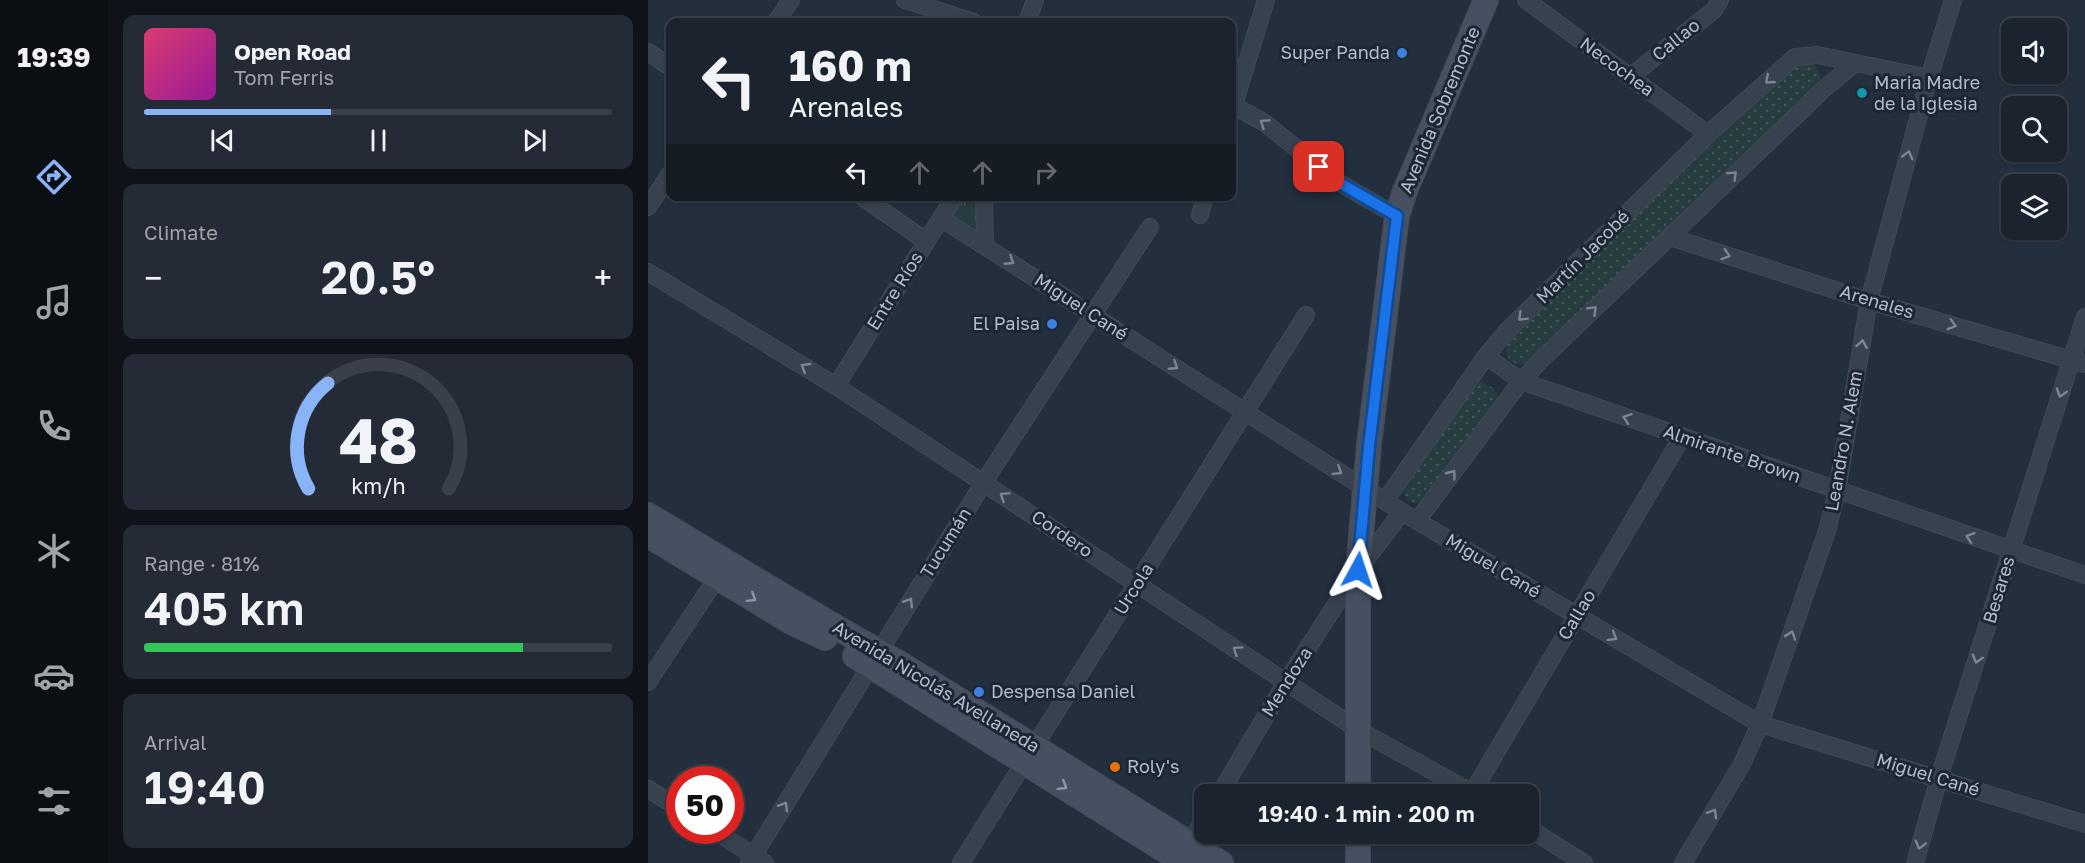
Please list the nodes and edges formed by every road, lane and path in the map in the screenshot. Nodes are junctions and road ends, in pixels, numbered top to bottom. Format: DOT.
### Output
graph roads {
  1 [pos="791,0"];
  2 [pos="905,0"];
  3 [pos="1035,0"];
  4 [pos="1266,0"];
  5 [pos="1486,0"];
  6 [pos="1526,0"];
  7 [pos="1720,0"];
  8 [pos="1953,0"];
  9 [pos="779,18"];
  10 [pos="961,18"];
  11 [pos="1028,18"];
  12 [pos="648,52"];
  13 [pos="1819,56"];
  14 [pos="666,64"];
  15 [pos="1854,64"];
  16 [pos="1630,77"];
  17 [pos="1929,78"];
  18 [pos="1825,88"];
  19 [pos="1236,94"];
  20 [pos="1236,109"];
  21 [pos="1708,134"];
  22 [pos="666,180"];
  23 [pos="868,201"];
  24 [pos="952,201"];
  25 [pos="984,201"];
  26 [pos="1204,201"];
  27 [pos="648,207"];
  28 [pos="1200,215"];
  29 [pos="1397,216"];
  30 [pos="942,219"];
  31 [pos="1150,227"];
  32 [pos="1670,237"];
  33 [pos="926,241"];
  34 [pos="985,245"];
  35 [pos="648,272"];
  36 [pos="1869,301"];
  37 [pos="1092,314"];
  38 [pos="1306,315"];
  39 [pos="2085,317"];
  40 [pos="1486,356"];
  41 [pos="2078,362"];
  42 [pos="1521,381"];
  43 [pos="836,386"];
  44 [pos="1245,412"];
  45 [pos="1682,437"];
  46 [pos="984,482"];
  47 [pos="1364,488"];
  48 [pos="1837,491"];
  49 [pos="1385,501"];
  50 [pos="1402,512"];
  51 [pos="648,515"];
  52 [pos="1418,521"];
  53 [pos="648,536"];
  54 [pos="2011,551"];
  55 [pos="723,569"];
  56 [pos="1358,570"];
  57 [pos="2085,575"];
  58 [pos="1137,584"];
  59 [pos="1577,616"];
  60 [pos="874,658"];
  61 [pos="648,682"];
  62 [pos="1286,682"];
  63 [pos="1760,724"];
  64 [pos="1357,729"];
  65 [pos="1030,754"];
  66 [pos="1939,778"];
  67 [pos="1226,784"];
  68 [pos="1358,784"];
  69 [pos="1456,784"];
  70 [pos="1480,784"];
  71 [pos="648,789"];
  72 [pos="666,800"];
  73 [pos="2085,824"];
  74 [pos="1539,835"];
  75 [pos="1194,837"];
  76 [pos="732,844"];
  77 [pos="1358,844"];
  78 [pos="1183,857"];
  79 [pos="756,861"];
  80 [pos="961,863"];
  81 [pos="1221,863"];
  82 [pos="1358,863"];
  83 [pos="1584,863"];
  84 [pos="1683,863"];
  85 [pos="1915,863"];
  1 -- 9 [label="street"];
  2 -- 10 [label="street"];
  3 -- 11 [label="street"];
  4 -- 19 [label="street"];
  5 -- 29 [label="main road, Avenida Sobremonte"];
  6 -- 16 [label="street, Necochea"];
  7 -- 16 [label="street, Callao"];
  8 -- 17 [label="street, Leandro N. Alem"];
  12 -- 14 [label="street"];
  13 -- 15 [label="street"];
  13 -- 18 [label="street"];
  13 -- 21 [label="street, Martín Jacobé, one-way"];
  15 -- 17 [label="street"];
  15 -- 18 [label="street"];
  16 -- 21 [label="street, Necochea"];
  36 -- 17 [label="street, Leandro N. Alem, one-way"];
  32 -- 18 [label="street, one-way"];
  29 -- 20 [label="street, one-way"];
  21 -- 40 [label="street, Martín Jacobé, one-way"];
  22 -- 27 [label="street"];
  23 -- 33 [label="street"];
  24 -- 30 [label="street, Entre Ríos"];
  25 -- 34 [label="street"];
  26 -- 28 [label="street"];
  29 -- 47 [label="main road, Avenida Sobremonte"];
  30 -- 33 [label="street, Entre Ríos"];
  30 -- 34 [label="street, Miguel Cané"];
  31 -- 37 [label="street, Tucumán"];
  32 -- 36 [label="street, Arenales, one-way"];
  42 -- 32 [label="street, one-way"];
  33 -- 43 [label="street, Entre Ríos"];
  34 -- 37 [label="street, Miguel Cané, one-way"];
  43 -- 35 [label="street, Cordero, one-way"];
  36 -- 41 [label="street, Arenales, one-way"];
  48 -- 36 [label="street, Leandro N. Alem, one-way"];
  37 -- 44 [label="street, Miguel Cané, one-way"];
  37 -- 46 [label="street, Tucumán"];
  38 -- 44 [label="street, Urcola"];
  39 -- 41 [label="street, Besares"];
  40 -- 42 [label="street, Almirante Brown"];
  40 -- 49 [label="street, Martín Jacobé"];
  41 -- 54 [label="street, Besares, one-way"];
  45 -- 42 [label="street, Almirante Brown, one-way"];
  52 -- 42 [label="street, one-way"];
  43 -- 46 [label="street, Cordero"];
  44 -- 47 [label="street, Miguel Cané, one-way"];
  44 -- 58 [label="street, Urcola"];
  45 -- 48 [label="street, Almirante Brown"];
  45 -- 59 [label="street, Callao"];
  58 -- 46 [label="street, Cordero, one-way"];
  60 -- 46 [label="street, Tucumán, one-way"];
  47 -- 49 [label="street, Miguel Cané"];
  47 -- 56 [label="main road, Avenida Sobremonte"];
  54 -- 48 [label="street, Almirante Brown, one-way"];
  63 -- 48 [label="street, Leandro N. Alem, one-way"];
  49 -- 50 [label="street, Miguel Cané"];
  50 -- 52 [label="street, Miguel Cané"];
  50 -- 56 [label="street, Mendoza"];
  51 -- 55 [label="main road, Avenida Nicolás Avellaneda"];
  52 -- 59 [label="street, Miguel Cané"];
  53 -- 55 [label="main road, Avenida Nicolás Avellaneda"];
  54 -- 57 [label="street, Almirante Brown"];
  54 -- 66 [label="street, Besares, one-way"];
  55 -- 60 [label="main road, Avenida Nicolás Avellaneda"];
  55 -- 61 [label="street"];
  56 -- 62 [label="street, Mendoza"];
  56 -- 64 [label="main road, Avenida Sobremonte"];
  62 -- 58 [label="street, Cordero, one-way"];
  58 -- 65 [label="street, Urcola"];
  59 -- 63 [label="street, Miguel Cané, one-way"];
  59 -- 70 [label="street, Callao"];
  60 -- 65 [label="main road, Avenida Nicolás Avellaneda"];
  79 -- 60 [label="street, Tucumán, one-way"];
  62 -- 64 [label="street, Cordero"];
  62 -- 67 [label="street, Mendoza"];
  63 -- 66 [label="street, Miguel Cané"];
  84 -- 63 [label="street, Leandro N. Alem, one-way"];
  64 -- 68 [label="main road, Avenida Sobremonte"];
  64 -- 69 [label="street, Cordero"];
  65 -- 78 [label="main road, Avenida Nicolás Avellaneda"];
  65 -- 80 [label="street, Urcola"];
  66 -- 73 [label="street, Miguel Cané"];
  66 -- 85 [label="street, Besares, one-way"];
  71 -- 72 [label="street"];
  74 -- 83 [label="street"];
  75 -- 78 [label="street"];
  76 -- 79 [label="street"];
  77 -- 82 [label="main road"];
  78 -- 81 [label="main road, Avenida Nicolás Avellaneda"];
}
